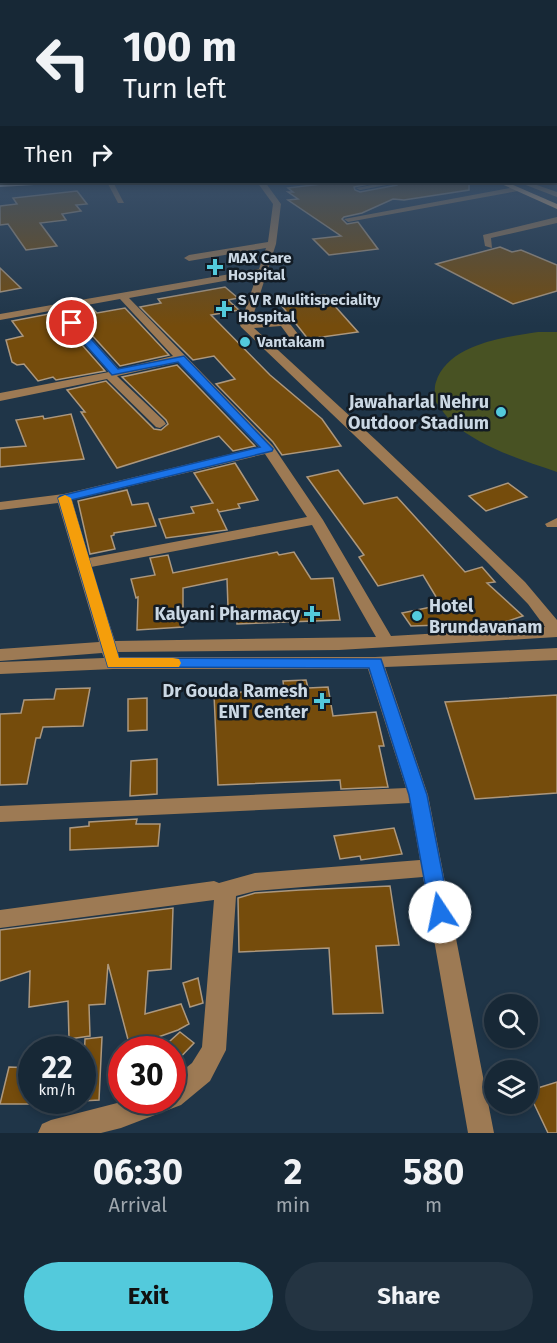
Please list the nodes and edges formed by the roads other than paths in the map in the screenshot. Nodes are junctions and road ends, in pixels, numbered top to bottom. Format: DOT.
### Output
graph roads {
  1 [pos="275,221"];
  2 [pos="553,221"];
  3 [pos="272,244"];
  4 [pos="489,246"];
  5 [pos="189,258"];
  6 [pos="263,271"];
  7 [pos="122,296"];
  8 [pos="57,306"];
  9 [pos="276,313"];
  10 [pos="0,317"];
  11 [pos="284,323"];
  12 [pos="245,326"];
  13 [pos="319,344"];
  14 [pos="180,358"];
  15 [pos="112,374"];
  16 [pos="0,397"];
  17 [pos="160,424"];
  18 [pos="268,449"];
  19 [pos="64,498"];
  20 [pos="0,506"];
  21 [pos="316,520"];
  22 [pos="83,564"];
  23 [pos="557,632"];
  24 [pos="387,643"];
  25 [pos="557,654"];
  26 [pos="0,655"];
  27 [pos="111,655"];
  28 [pos="375,663"];
  29 [pos="0,668"];
  30 [pos="418,795"];
  31 [pos="0,814"];
  32 [pos="432,868"];
  33 [pos="221,891"];
  34 [pos="0,919"];
  35 [pos="186,1084"];
  36 [pos="124,1114"];
  37 [pos="51,1133"];
  38 [pos="481,1133"];
  1 -- 3 [label="street"];
  2 -- 4 [label="street"];
  3 -- 5 [label="street"];
  3 -- 6 [label="street"];
  6 -- 7 [label="street"];
  6 -- 12 [label="street"];
  7 -- 8 [label="street"];
  7 -- 14 [label="street"];
  8 -- 10 [label="street"];
  8 -- 15 [label="street"];
  9 -- 11 [label="street"];
  11 -- 12 [label="street"];
  11 -- 13 [label="street"];
  12 -- 23 [label="street"];
  14 -- 15 [label="street"];
  14 -- 18 [label="street"];
  15 -- 16 [label="street"];
  15 -- 17 [label="street"];
  18 -- 19 [label="street"];
  18 -- 21 [label="street"];
  19 -- 20 [label="street"];
  19 -- 22 [label="street"];
  21 -- 22 [label="street"];
  21 -- 24 [label="street"];
  22 -- 27 [label="street"];
  23 -- 24 [label="street"];
  24 -- 27 [label="street"];
  25 -- 28 [label="street"];
  26 -- 27 [label="street"];
  27 -- 28 [label="street"];
  27 -- 29 [label="street"];
  28 -- 30 [label="street"];
  30 -- 31 [label="street"];
  30 -- 32 [label="street"];
  32 -- 33 [label="street"];
  32 -- 38 [label="street"];
  33 -- 34 [label="street"];
  33 -- 35 [label="street"];
  36 -- 37 [label="street"];
}
